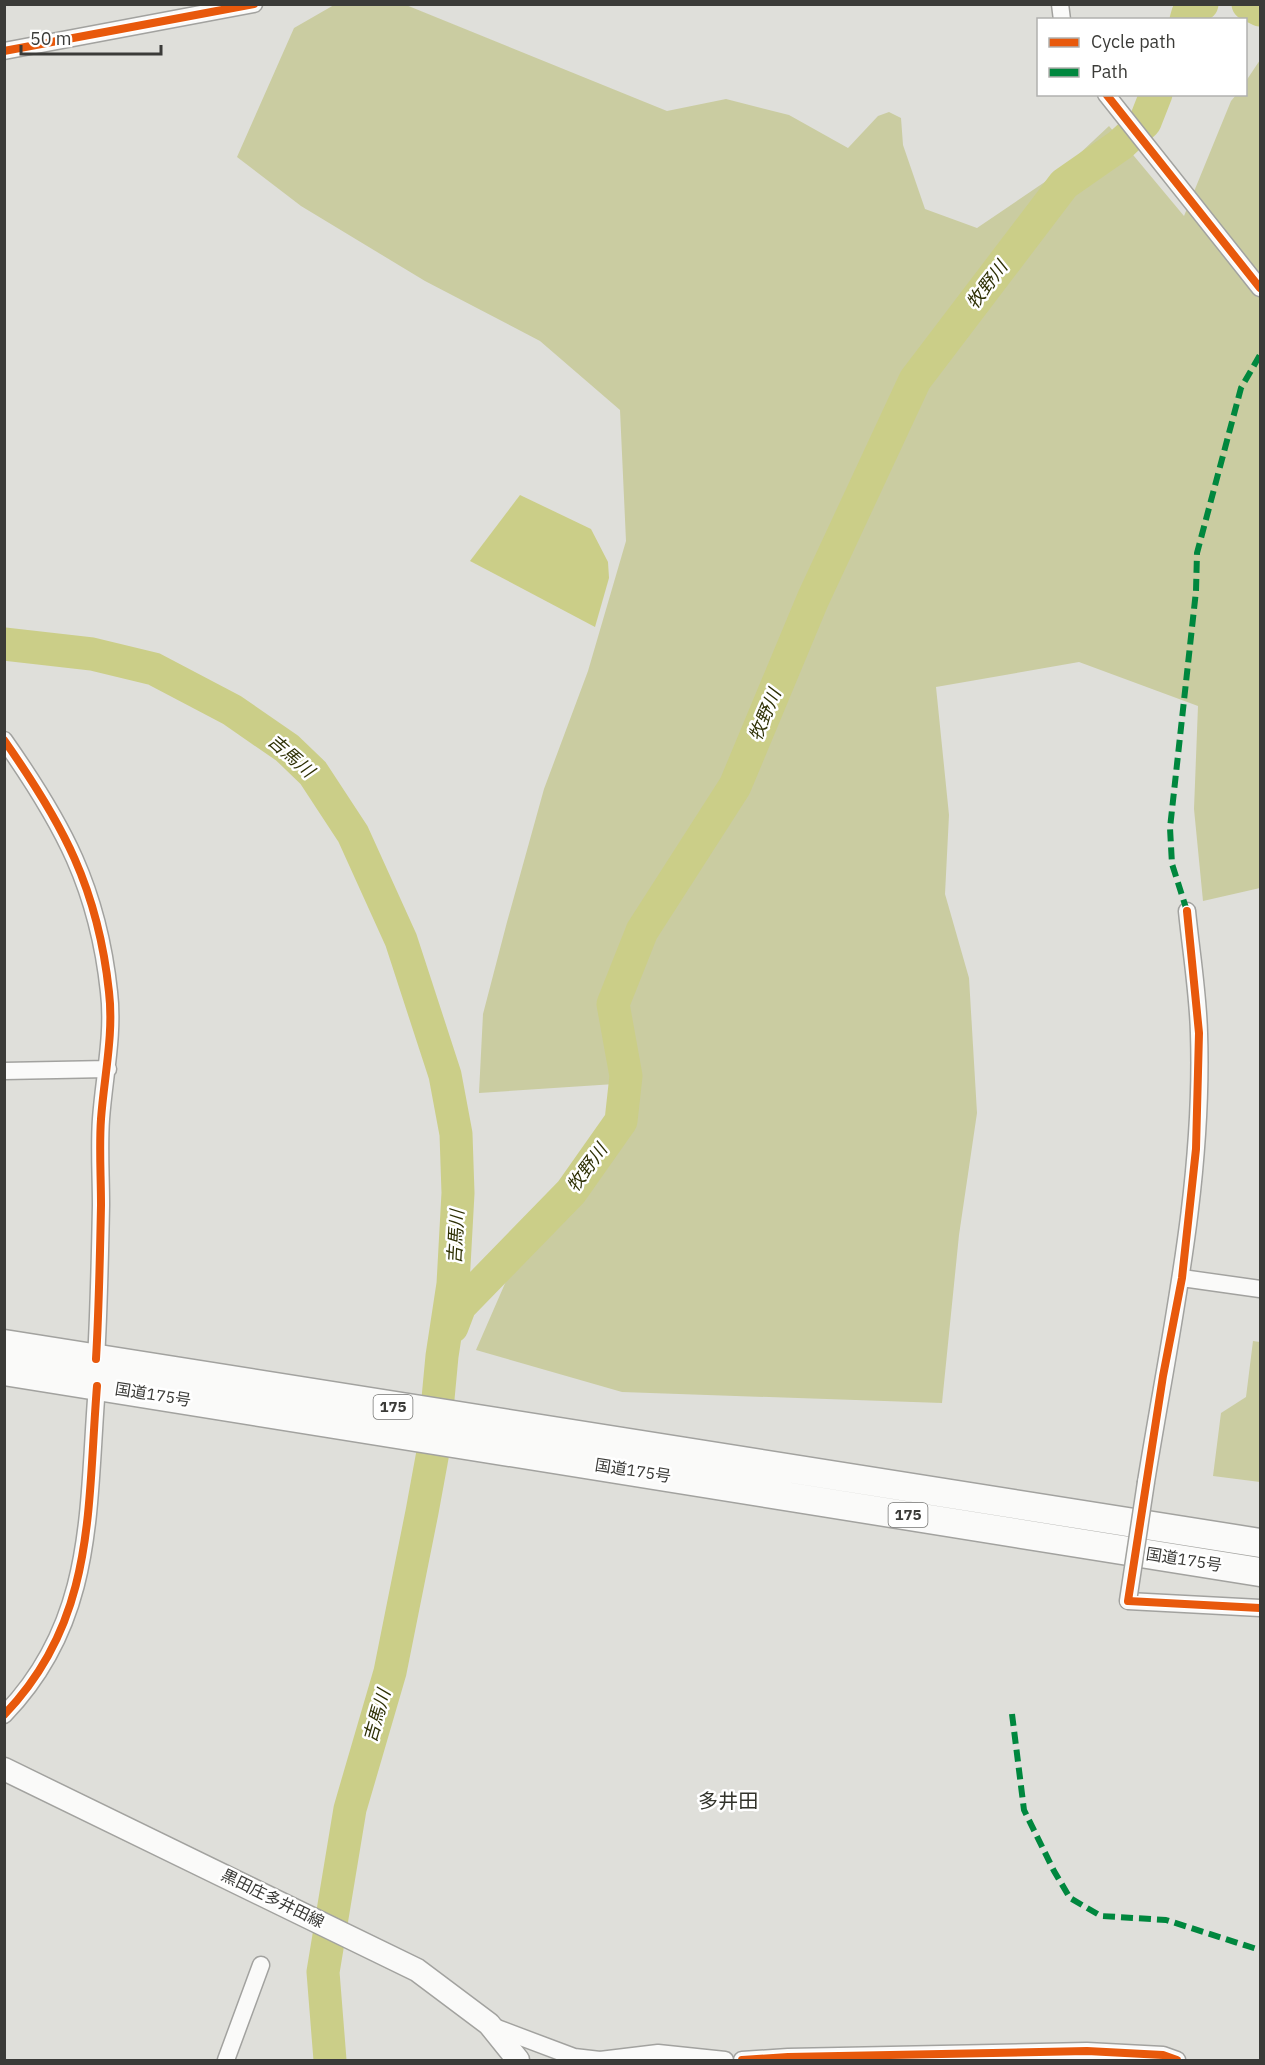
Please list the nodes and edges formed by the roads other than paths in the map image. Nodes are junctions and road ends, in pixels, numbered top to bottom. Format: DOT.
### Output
graph roads {
  1 [pos="254,4"];
  2 [pos="4,51"];
  3 [pos="1108,96"];
  4 [pos="1260,288"];
  5 [pos="4,740"];
  6 [pos="1187,910"];
  7 [pos="108,1068"];
  8 [pos="4,1071"];
  9 [pos="1182,1278"];
  10 [pos="1260,1289"];
  11 [pos="4,1344"];
  12 [pos="4,1371"];
  13 [pos="96,1373"];
  14 [pos="558,1445"];
  15 [pos="1260,1543"];
  16 [pos="1260,1572"];
  17 [pos="1260,1608"];
  18 [pos="4,1715"];
  19 [pos="4,1769"];
  20 [pos="261,1965"];
  21 [pos="489,2024"];
  22 [pos="226,2061"];
  23 [pos="518,2061"];
  24 [pos="725,2061"];
  25 [pos="742,2061"];
  26 [pos="1177,2061"];
  1 -- 2 [label="street"];
  3 -- 4 [label="street"];
  5 -- 7 [label="street"];
  6 -- 9 [label="street"];
  7 -- 8 [label="street"];
  7 -- 13 [label="street"];
  9 -- 10 [label="street"];
  9 -- 17 [label="street, bridge"];
  11 -- 13 [label="highway, 国道175号 / 175"];
  12 -- 13 [label="highway, 国道175号 / 175"];
  13 -- 14 [label="highway, 国道175号 / 175"];
  13 -- 18 [label="street"];
  14 -- 15 [label="highway, 国道175号 / 175"];
  14 -- 16 [label="highway, 国道175号 / 175"];
  19 -- 21 [label="main road, 黒田庄多井田線"];
  20 -- 22 [label="street"];
  21 -- 23 [label="main road, 黒田庄多井田線"];
  21 -- 24 [label="street"];
  25 -- 26 [label="street"];
}
